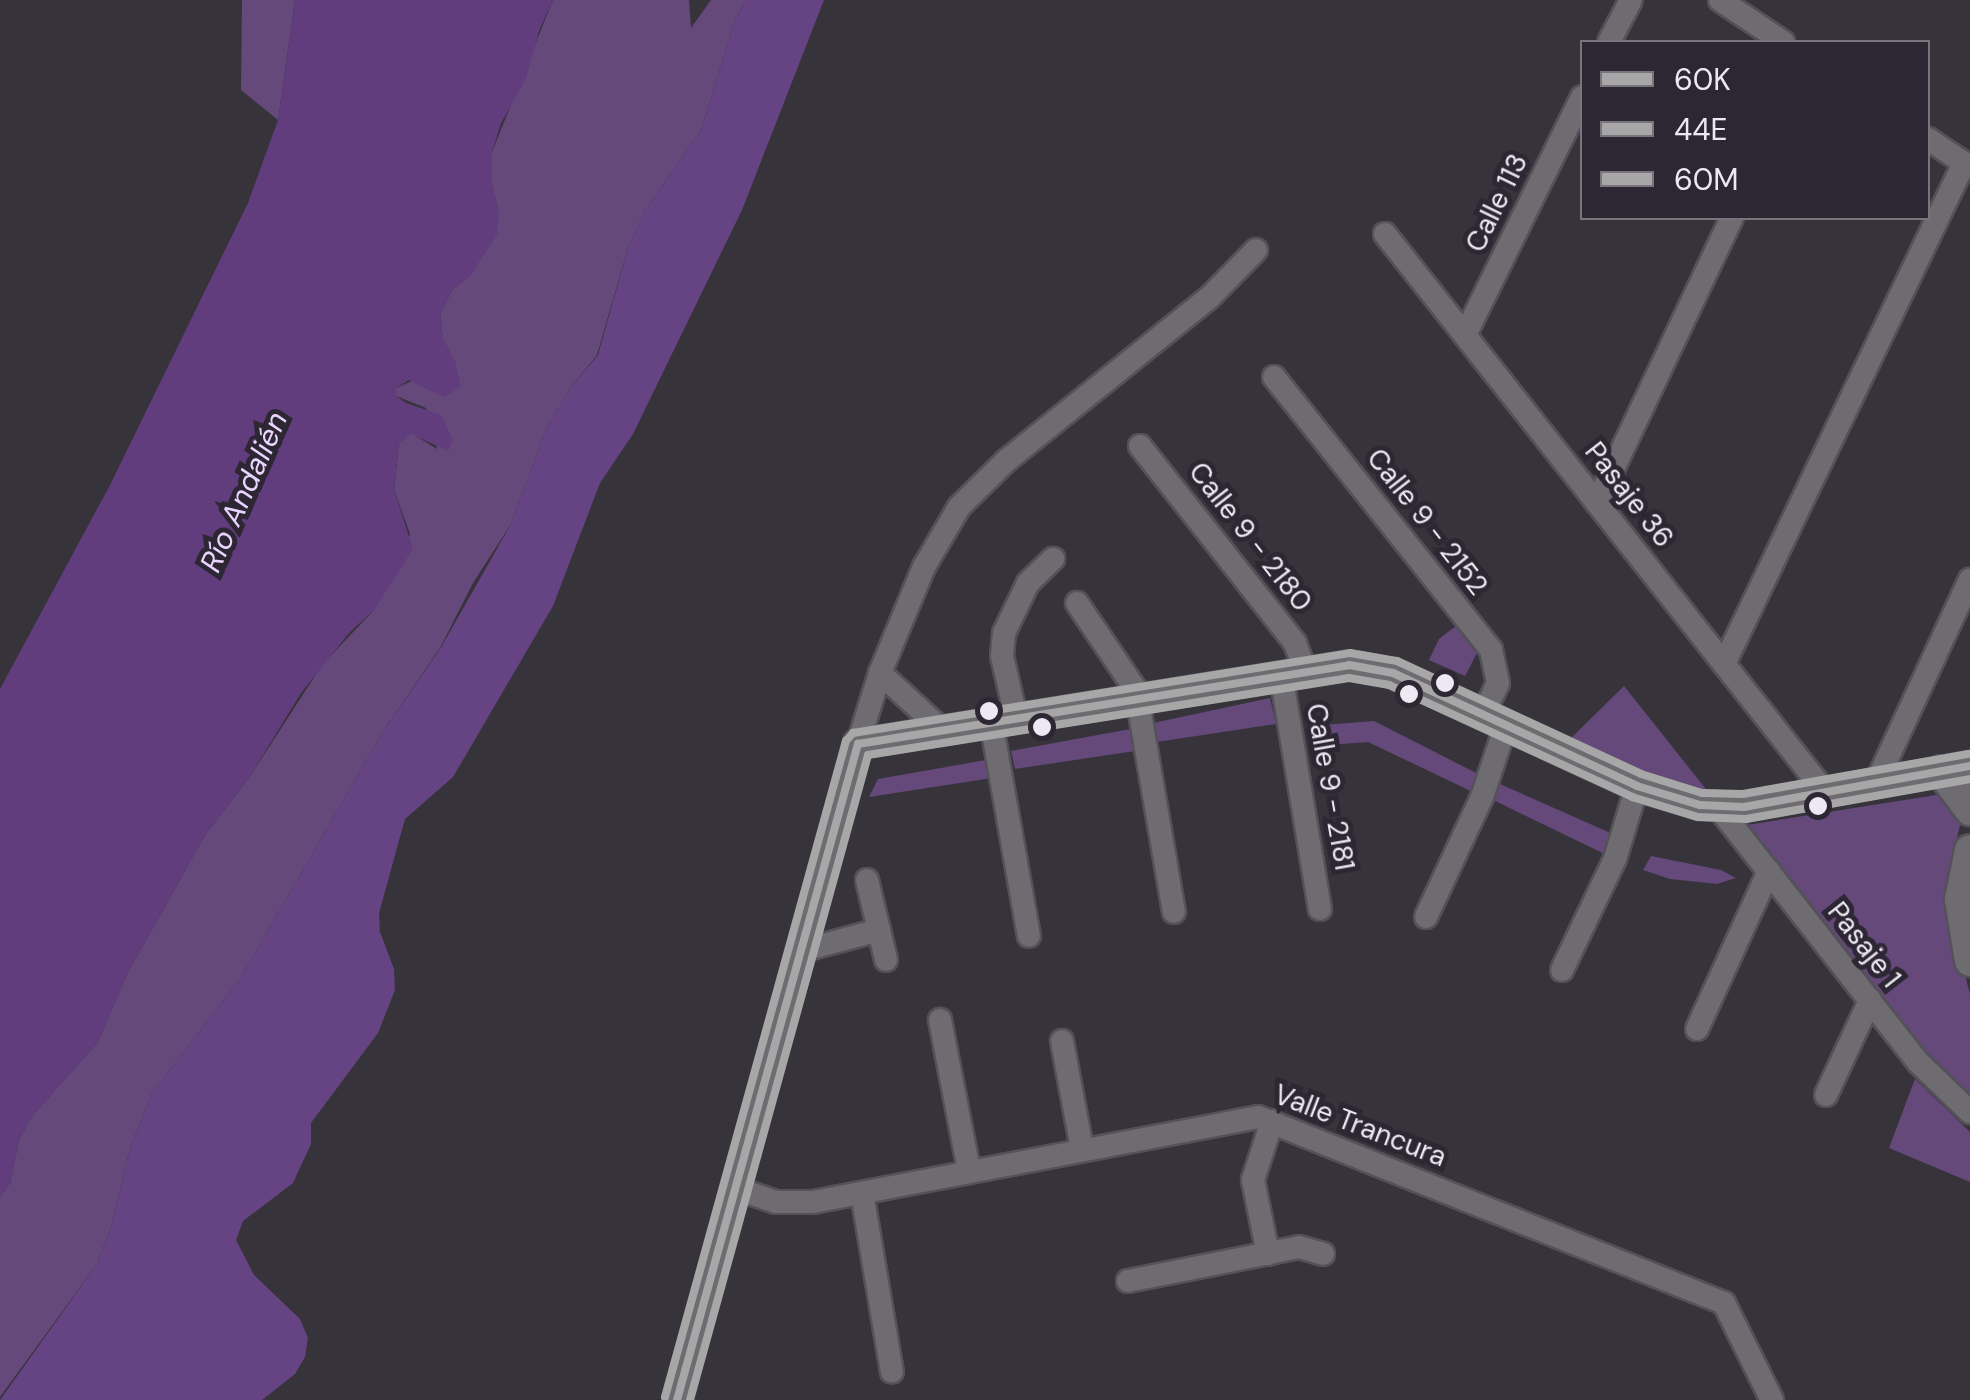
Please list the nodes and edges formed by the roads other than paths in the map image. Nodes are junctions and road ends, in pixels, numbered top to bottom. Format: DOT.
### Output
graph roads {
  1 [pos="1630,0"];
  2 [pos="1720,0"];
  3 [pos="1611,40"];
  4 [pos="1780,40"];
  5 [pos="1580,101"];
  6 [pos="1930,140"];
  7 [pos="1967,165"];
  8 [pos="1731,220"];
  9 [pos="1385,234"];
  10 [pos="1256,250"];
  11 [pos="1464,336"];
  12 [pos="1274,377"];
  13 [pos="1140,446"];
  14 [pos="1597,503"];
  15 [pos="1053,559"];
  16 [pos="1970,580"];
  17 [pos="1077,603"];
  18 [pos="1724,664"];
  19 [pos="1293,672"];
  20 [pos="880,673"];
  21 [pos="1137,697"];
  22 [pos="1003,719"];
  23 [pos="1494,720"];
  24 [pos="941,729"];
  25 [pos="858,744"];
  26 [pos="1956,769"];
  27 [pos="1876,783"];
  28 [pos="1638,786"];
  29 [pos="1825,792"];
  30 [pos="1718,807"];
  31 [pos="1970,810"];
  32 [pos="1970,850"];
  33 [pos="1769,871"];
  34 [pos="867,880"];
  35 [pos="1320,909"];
  36 [pos="1174,912"];
  37 [pos="1426,917"];
  38 [pos="879,930"];
  39 [pos="1029,936"];
  40 [pos="801,951"];
  41 [pos="886,960"];
  42 [pos="1970,961"];
  43 [pos="1562,970"];
  44 [pos="1870,1000"];
  45 [pos="940,1020"];
  46 [pos="1697,1029"];
  47 [pos="1062,1042"];
  48 [pos="1826,1096"];
  49 [pos="1970,1112"];
  50 [pos="1272,1120"];
  51 [pos="1082,1149"];
  52 [pos="968,1172"];
  53 [pos="736,1188"];
  54 [pos="862,1193"];
  55 [pos="1268,1254"];
  56 [pos="1324,1254"];
  57 [pos="1128,1281"];
  58 [pos="892,1372"];
  59 [pos="676,1400"];
  60 [pos="1772,1400"];
  1 -- 3 [label="street"];
  2 -- 4 [label="street"];
  5 -- 11 [label="street, Calle 113"];
  6 -- 7 [label="street"];
  7 -- 18 [label="street"];
  8 -- 14 [label="street"];
  9 -- 11 [label="street, Pasaje 36"];
  10 -- 20 [label="street"];
  11 -- 14 [label="street, Pasaje 36"];
  12 -- 23 [label="street, Calle 9 - 2152"];
  13 -- 19 [label="street, Calle 9 - 2180"];
  14 -- 18 [label="street, Pasaje 36"];
  15 -- 22 [label="street"];
  16 -- 27 [label="street"];
  17 -- 21 [label="street"];
  18 -- 29 [label="street, Pasaje 36"];
  19 -- 21 [label="street"];
  19 -- 23 [label="street"];
  19 -- 35 [label="street, Calle 9 - 2181"];
  20 -- 24 [label="street"];
  20 -- 25 [label="street"];
  21 -- 22 [label="street"];
  21 -- 36 [label="street"];
  22 -- 24 [label="street"];
  22 -- 39 [label="street"];
  23 -- 28 [label="street"];
  23 -- 37 [label="street, Calle 9 - 2152"];
  24 -- 25 [label="street"];
  25 -- 40 [label="street"];
  26 -- 27 [label="street"];
  26 -- 31 [label="main road"];
  27 -- 29 [label="street"];
  28 -- 30 [label="street"];
  28 -- 43 [label="street"];
  29 -- 30 [label="street"];
  30 -- 33 [label="street, Pasaje 1"];
  32 -- 42 [label="main road"];
  33 -- 44 [label="street, Pasaje 1"];
  33 -- 46 [label="street"];
  34 -- 38 [label="street"];
  38 -- 40 [label="street"];
  38 -- 41 [label="street"];
  40 -- 53 [label="street"];
  44 -- 48 [label="street"];
  44 -- 49 [label="street, Pasaje 1"];
  45 -- 52 [label="street"];
  47 -- 51 [label="street"];
  50 -- 51 [label="street, Valle Trancura"];
  50 -- 55 [label="street"];
  50 -- 60 [label="street, Valle Trancura"];
  51 -- 52 [label="street, Valle Trancura"];
  52 -- 54 [label="street, Valle Trancura"];
  53 -- 54 [label="street, Valle Trancura"];
  53 -- 59 [label="street"];
  54 -- 58 [label="street"];
  55 -- 56 [label="street"];
  55 -- 57 [label="street"];
}
